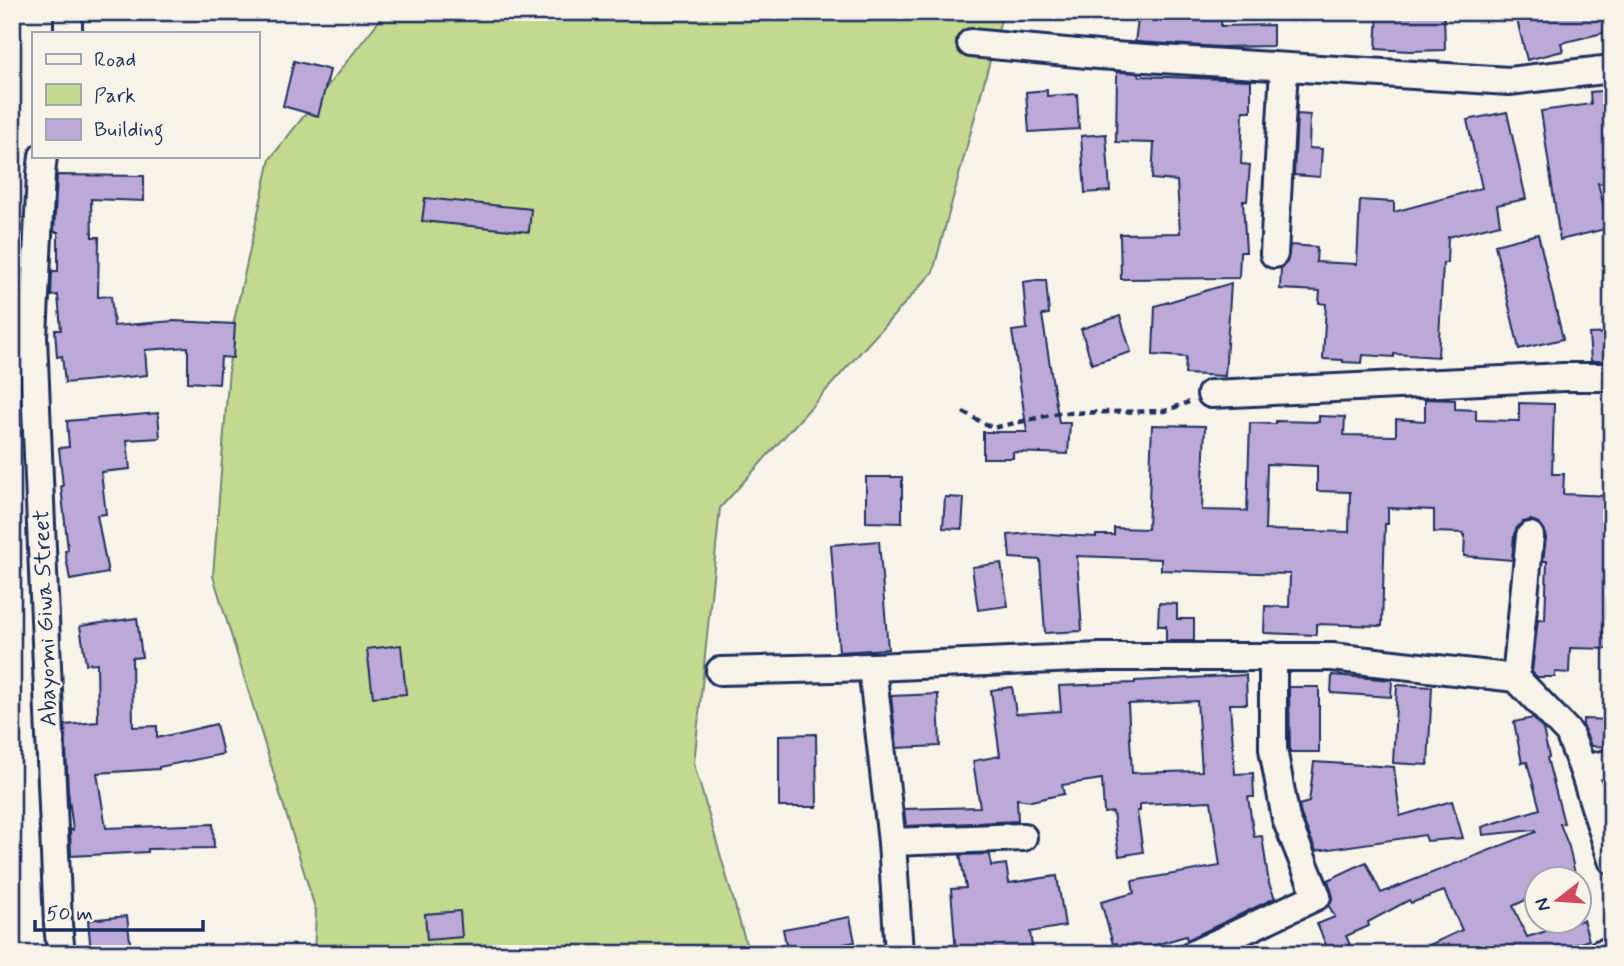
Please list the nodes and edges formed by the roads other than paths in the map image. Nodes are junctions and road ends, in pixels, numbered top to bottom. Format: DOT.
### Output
graph roads {
  1 [pos="68,12"];
  2 [pos="68,32"];
  3 [pos="971,43"];
  4 [pos="1284,67"];
  5 [pos="1612,69"];
  6 [pos="43,158"];
  7 [pos="1274,254"];
  8 [pos="1612,377"];
  9 [pos="1211,394"];
  10 [pos="1530,536"];
  11 [pos="1273,656"];
  12 [pos="873,667"];
  13 [pos="720,671"];
  14 [pos="1516,678"];
  15 [pos="1612,763"];
  16 [pos="1583,769"];
  17 [pos="1023,837"];
  18 [pos="891,842"];
  19 [pos="1612,860"];
  20 [pos="1612,951"];
  21 [pos="61,954"];
  22 [pos="899,954"];
  23 [pos="1194,954"];
  24 [pos="1600,954"];
  1 -- 2 [label="street"];
  3 -- 4 [label="street"];
  4 -- 5 [label="street"];
  4 -- 7 [label="street"];
  6 -- 21 [label="street, Abayomi Giwa Street"];
  8 -- 9 [label="street"];
  10 -- 14 [label="street"];
  11 -- 12 [label="street"];
  11 -- 14 [label="street"];
  11 -- 23 [label="street"];
  12 -- 13 [label="street"];
  12 -- 18 [label="street"];
  14 -- 16 [label="street"];
  15 -- 16 [label="street"];
  16 -- 19 [label="street"];
  17 -- 18 [label="street"];
  18 -- 22 [label="street"];
  20 -- 24 [label="street"];
}
